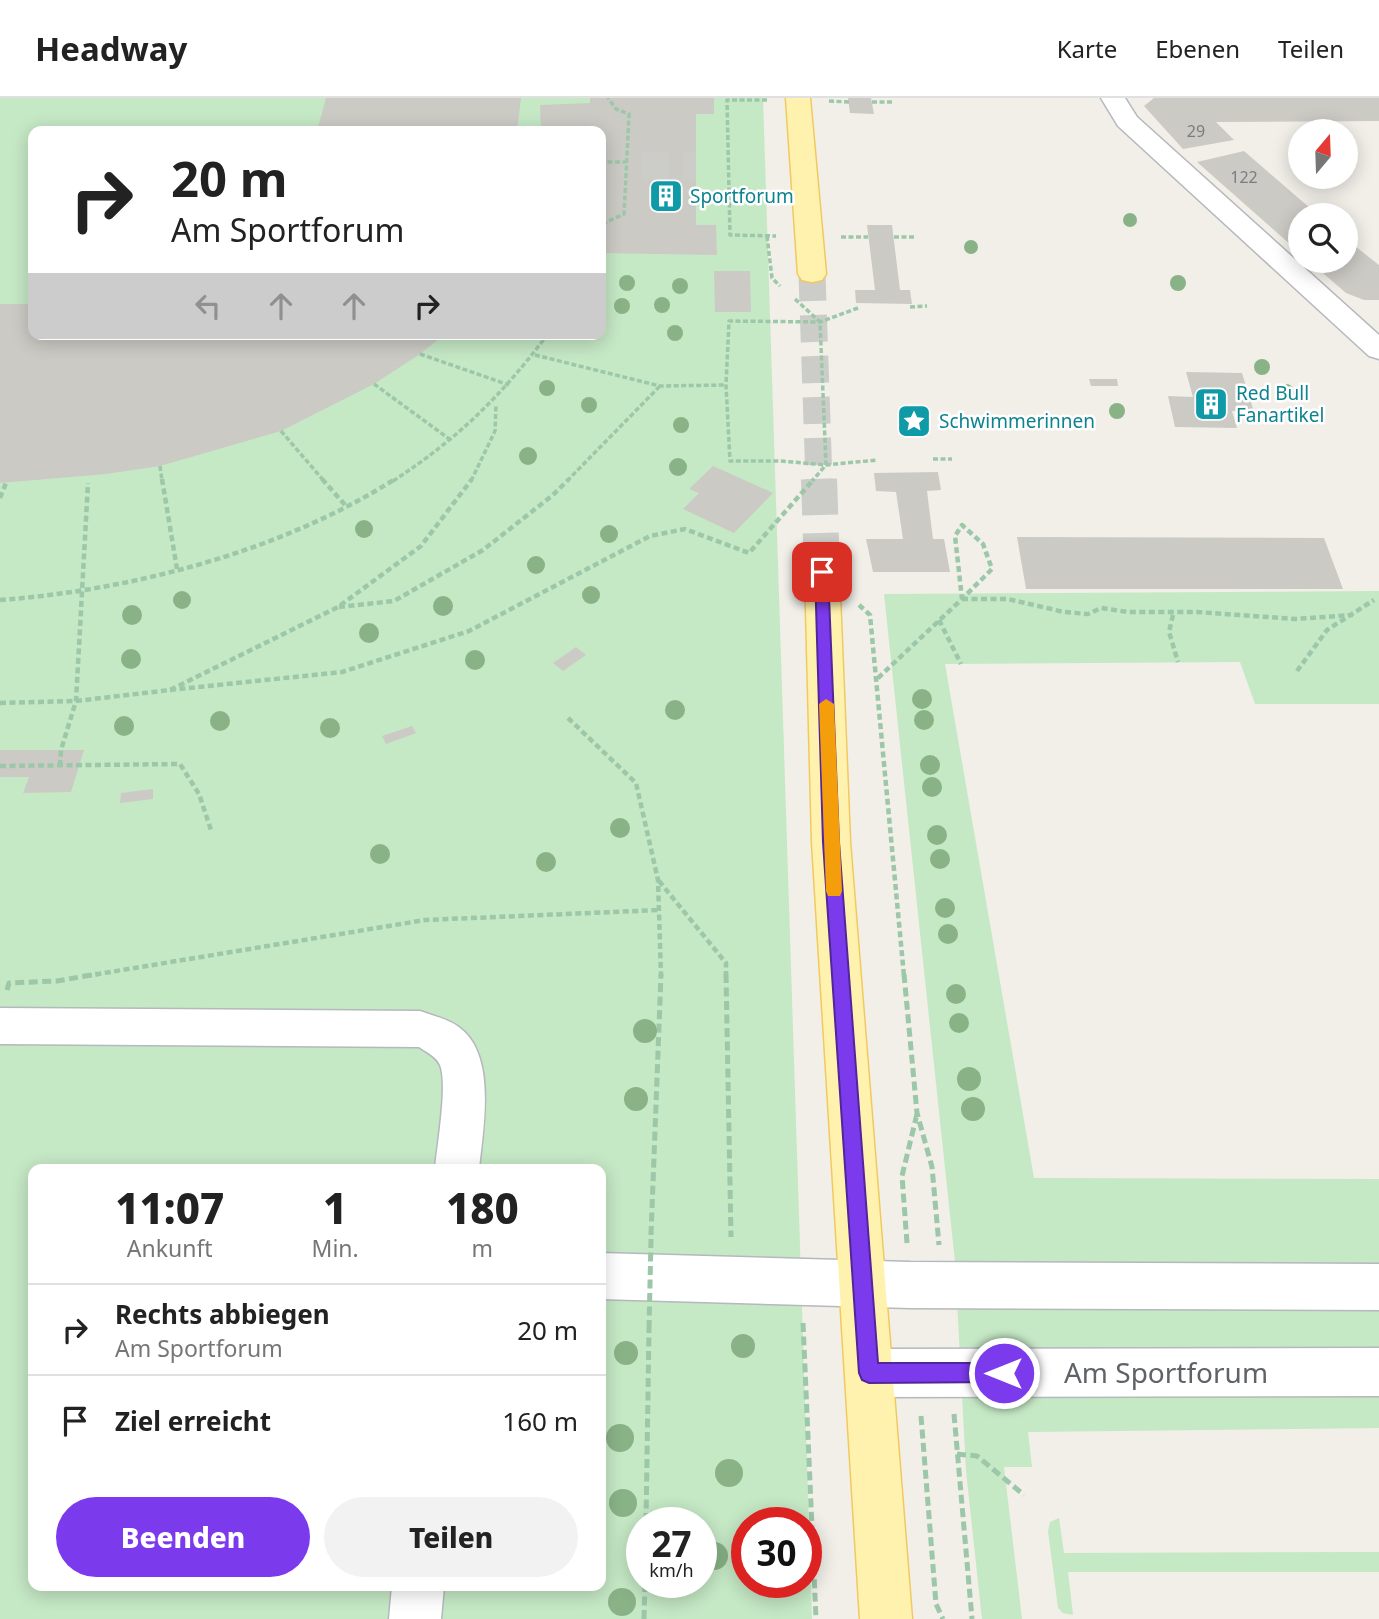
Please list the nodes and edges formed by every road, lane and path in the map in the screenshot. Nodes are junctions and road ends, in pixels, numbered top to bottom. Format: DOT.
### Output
graph roads {
  1 [pos="608,98"];
  2 [pos="760,98"];
  3 [pos="798,98"];
  4 [pos="1114,98"];
  5 [pos="872,102"];
  6 [pos="894,102"];
  7 [pos="606,162"];
  8 [pos="626,162"];
  9 [pos="606,222"];
  10 [pos="758,236"];
  11 [pos="767,236"];
  12 [pos="894,237"];
  13 [pos="916,237"];
  14 [pos="812,274"];
  15 [pos="781,287"];
  16 [pos="791,296"];
  17 [pos="927,306"];
  18 [pos="910,307"];
  19 [pos="858,308"];
  20 [pos="1348,321"];
  21 [pos="1379,321"];
  22 [pos="820,322"];
  23 [pos="544,340"];
  24 [pos="1379,350"];
  25 [pos="421,354"];
  26 [pos="535,355"];
  27 [pos="374,384"];
  28 [pos="509,385"];
  29 [pos="726,385"];
  30 [pos="660,386"];
  31 [pos="496,402"];
  32 [pos="281,431"];
  33 [pos="452,441"];
  34 [pos="933,459"];
  35 [pos="951,459"];
  36 [pos="877,460"];
  37 [pos="826,465"];
  38 [pos="160,466"];
  39 [pos="6,483"];
  40 [pos="88,483"];
  41 [pos="0,498"];
  42 [pos="346,506"];
  43 [pos="177,569"];
  44 [pos="822,572"];
  45 [pos="81,593"];
  46 [pos="962,598"];
  47 [pos="1,600"];
  48 [pos="1374,600"];
  49 [pos="338,607"];
  50 [pos="1174,614"];
  51 [pos="1353,615"];
  52 [pos="939,620"];
  53 [pos="1178,662"];
  54 [pos="961,664"];
  55 [pos="1297,671"];
  56 [pos="170,690"];
  57 [pos="76,701"];
  58 [pos="0,703"];
  59 [pos="568,718"];
  60 [pos="0,766"];
  61 [pos="60,766"];
  62 [pos="211,830"];
  63 [pos="658,880"];
  64 [pos="660,910"];
  65 [pos="0,1026"];
  66 [pos="59,1027"];
  67 [pos="917,1113"];
  68 [pos="457,1164"];
  69 [pos="606,1276"];
  70 [pos="731,1280"];
  71 [pos="802,1283"];
  72 [pos="862,1284"];
  73 [pos="1379,1287"];
  74 [pos="1379,1372"];
  75 [pos="869,1373"];
  76 [pos="957,1454"];
  77 [pos="1024,1495"];
  78 [pos="646,1507"];
  79 [pos="418,1591"];
  80 [pos="645,1598"];
  81 [pos="415,1619"];
  82 [pos="645,1619"];
  83 [pos="816,1619"];
  84 [pos="886,1619"];
  1 -- 8 [label="path"];
  2 -- 10 [label="path"];
  3 -- 14 [label="main road"];
  4 -- 20 [label="street"];
  5 -- 6 [label="path"];
  7 -- 8 [label="path"];
  8 -- 9 [label="path"];
  11 -- 15 [label="path"];
  12 -- 13 [label="path"];
  16 -- 22 [label="path"];
  17 -- 18 [label="path"];
  19 -- 22 [label="path"];
  20 -- 21 [label="street"];
  20 -- 24 [label="street"];
  22 -- 29 [label="path"];
  22 -- 37 [label="path"];
  23 -- 26 [label="path"];
  25 -- 28 [label="path"];
  26 -- 28 [label="path"];
  26 -- 30 [label="path"];
  27 -- 33 [label="path"];
  28 -- 31 [label="path"];
  29 -- 30 [label="path"];
  29 -- 37 [label="path"];
  30 -- 49 [label="path"];
  31 -- 33 [label="path"];
  31 -- 49 [label="path"];
  32 -- 42 [label="path"];
  33 -- 42 [label="path"];
  34 -- 35 [label="path"];
  36 -- 37 [label="path"];
  37 -- 56 [label="path"];
  38 -- 43 [label="path"];
  39 -- 41 [label="path"];
  40 -- 45 [label="path"];
  42 -- 43 [label="path"];
  43 -- 45 [label="path"];
  44 -- 72 [label="main road"];
  45 -- 47 [label="path"];
  45 -- 57 [label="path"];
  46 -- 46 [label="path"];
  46 -- 50 [label="path"];
  46 -- 52 [label="path"];
  48 -- 51 [label="path"];
  49 -- 56 [label="path"];
  50 -- 51 [label="path"];
  50 -- 53 [label="path"];
  51 -- 55 [label="path"];
  52 -- 54 [label="path"];
  52 -- 67 [label="path"];
  56 -- 57 [label="path"];
  57 -- 58 [label="path"];
  57 -- 61 [label="path"];
  59 -- 63 [label="path"];
  60 -- 61 [label="path"];
  61 -- 62 [label="path"];
  63 -- 64 [label="path"];
  63 -- 70 [label="path"];
  64 -- 66 [label="path"];
  64 -- 78 [label="path, bridge"];
  65 -- 66 [label="street"];
  66 -- 68 [label="street"];
  69 -- 70 [label="street"];
  70 -- 71 [label="street"];
  71 -- 72 [label="street"];
  71 -- 83 [label="path"];
  72 -- 73 [label="street"];
  72 -- 75 [label="main road"];
  74 -- 75 [label="street, Am Sportforum"];
  75 -- 84 [label="main road"];
  76 -- 77 [label="path"];
  79 -- 81 [label="street"];
  80 -- 82 [label="path"];
}
